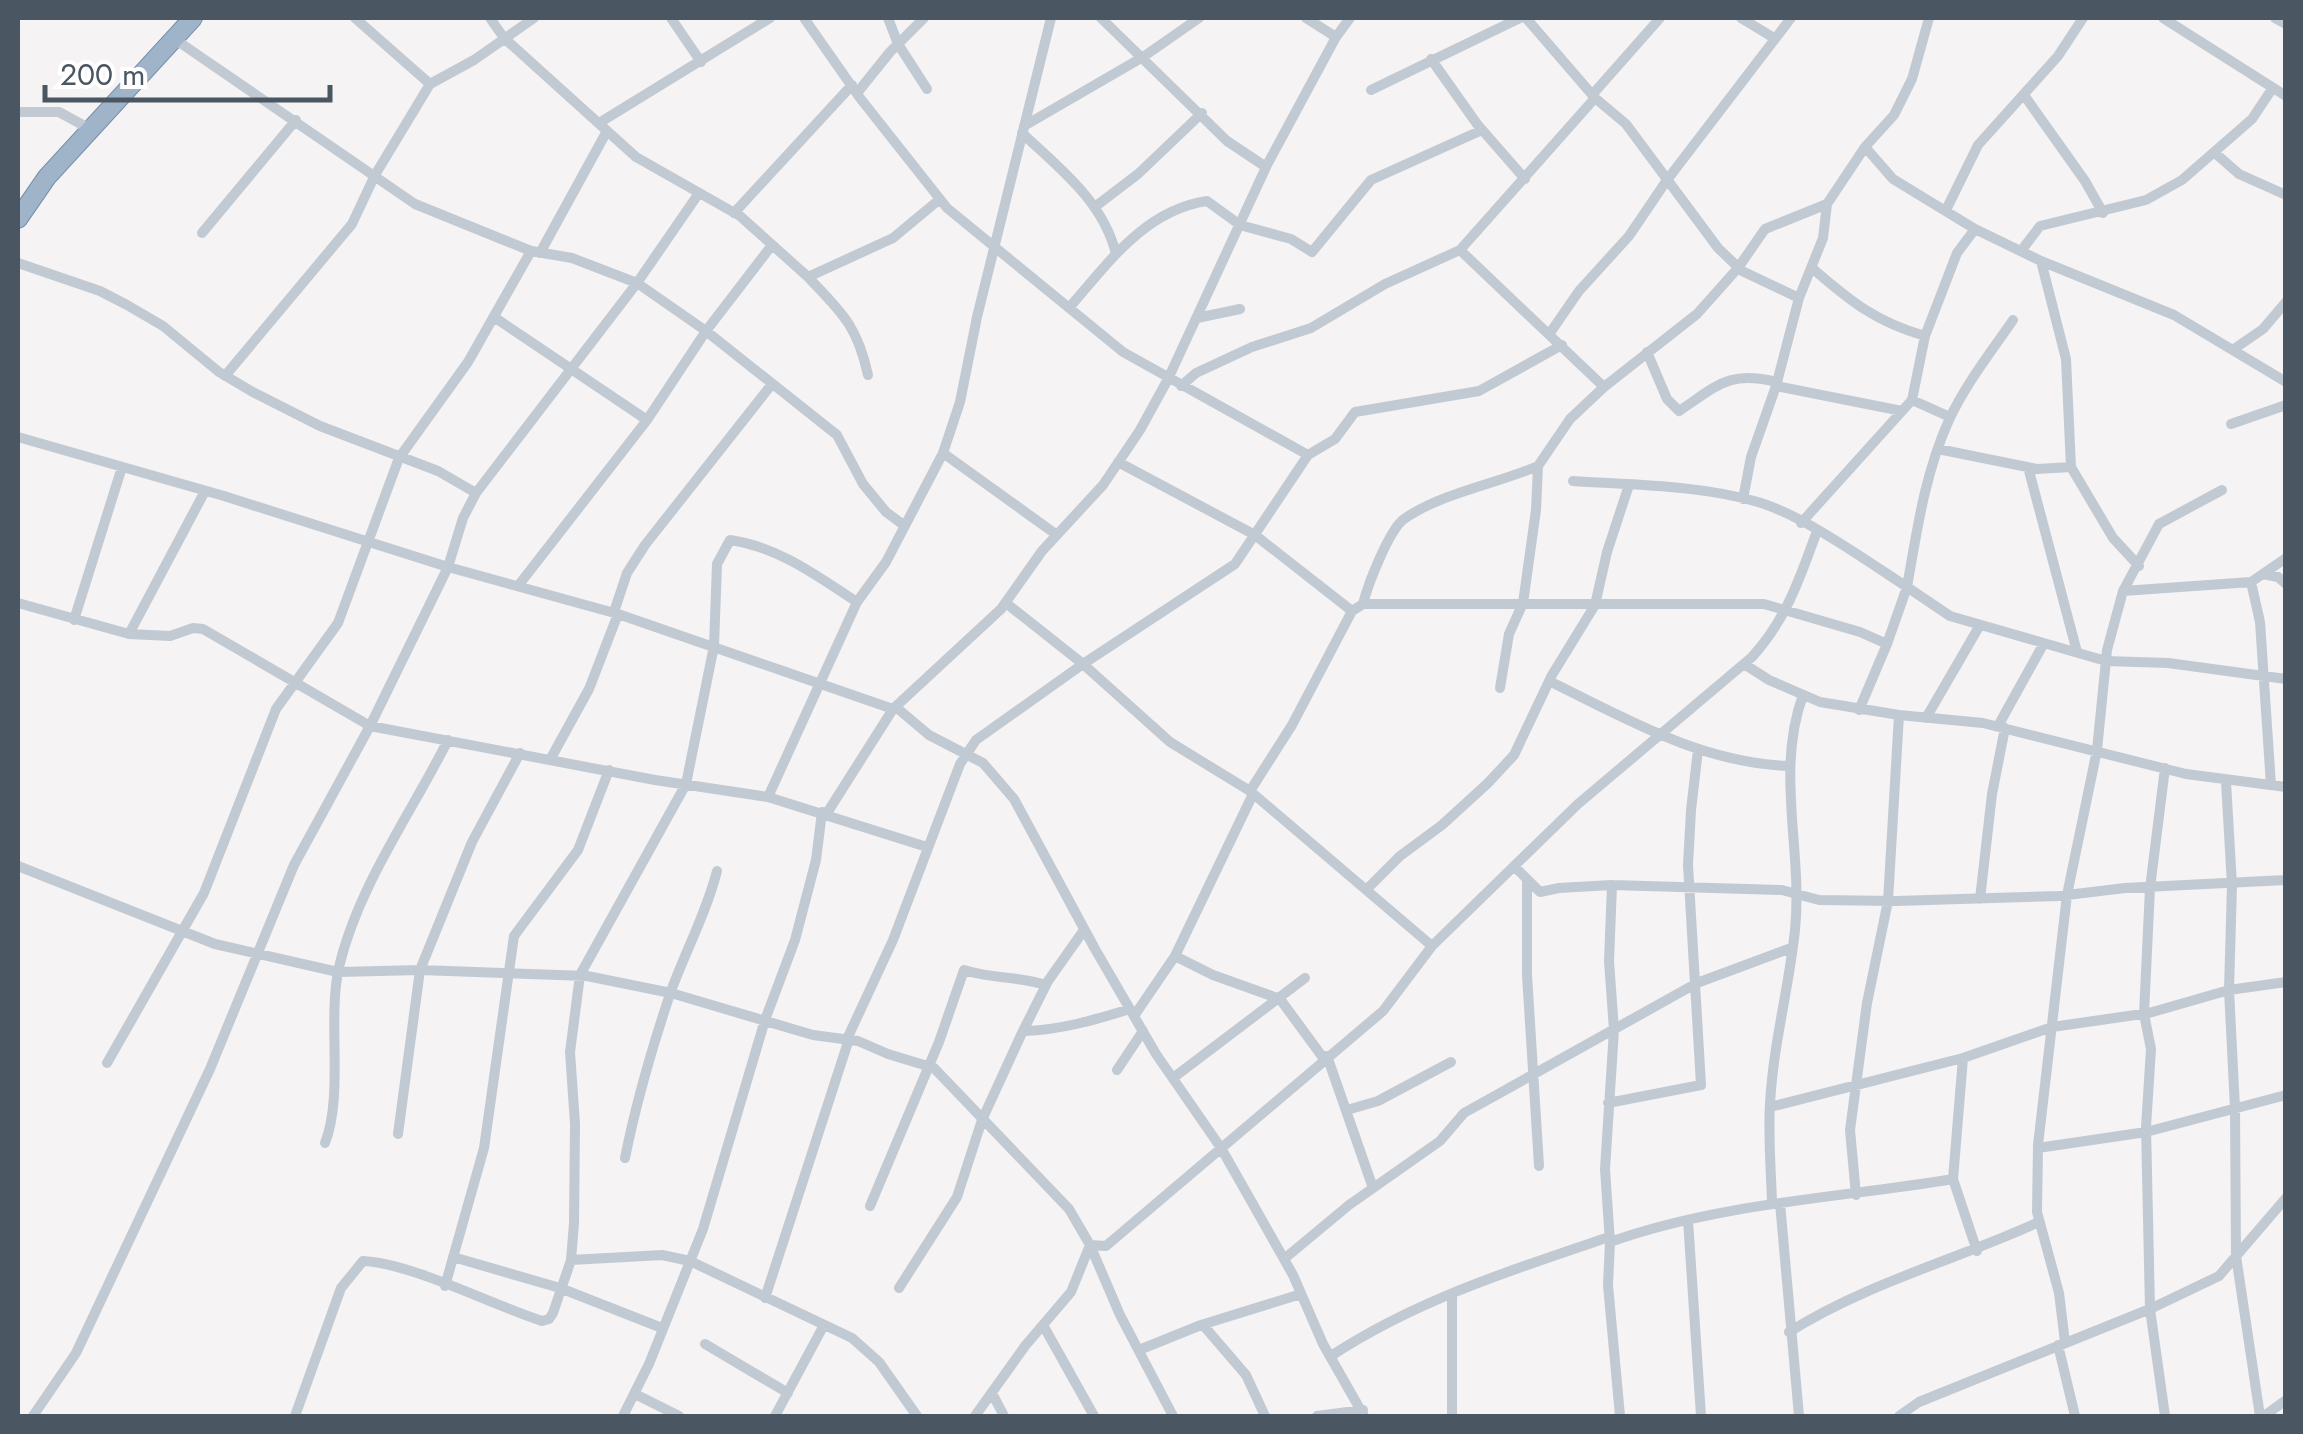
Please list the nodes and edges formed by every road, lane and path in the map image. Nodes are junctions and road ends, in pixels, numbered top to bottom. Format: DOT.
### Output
graph roads {
  1 [pos="193,18"];
  2 [pos="355,18"];
  3 [pos="490,18"];
  4 [pos="534,18"];
  5 [pos="671,18"];
  6 [pos="770,18"];
  7 [pos="804,18"];
  8 [pos="888,18"];
  9 [pos="924,18"];
  10 [pos="1051,18"];
  11 [pos="1101,18"];
  12 [pos="1199,18"];
  13 [pos="1306,18"];
  14 [pos="1350,18"];
  15 [pos="1523,18"];
  16 [pos="1660,18"];
  17 [pos="1740,18"];
  18 [pos="1791,18"];
  19 [pos="1930,18"];
  20 [pos="2084,18"];
  21 [pos="2163,18"];
  22 [pos="2275,18"];
  23 [pos="2286,24"];
  24 [pos="504,38"];
  25 [pos="1336,38"];
  26 [pos="1774,38"];
  27 [pos="176,40"];
  28 [pos="898,44"];
  29 [pos="1144,57"];
  30 [pos="1431,59"];
  31 [pos="701,62"];
  32 [pos="430,84"];
  33 [pos="854,89"];
  34 [pos="927,89"];
  35 [pos="2272,89"];
  36 [pos="1371,90"];
  37 [pos="2024,95"];
  38 [pos="1594,96"];
  39 [pos="2286,96"];
  40 [pos="18,112"];
  41 [pos="1202,114"];
  42 [pos="296,120"];
  43 [pos="603,127"];
  44 [pos="90,128"];
  45 [pos="1023,130"];
  46 [pos="1482,130"];
  47 [pos="1865,147"];
  48 [pos="2216,153"];
  49 [pos="1266,167"];
  50 [pos="375,175"];
  51 [pos="1524,179"];
  52 [pos="1668,180"];
  53 [pos="698,192"];
  54 [pos="2286,195"];
  55 [pos="940,199"];
  56 [pos="1827,204"];
  57 [pos="1096,206"];
  58 [pos="1946,210"];
  59 [pos="734,213"];
  60 [pos="2103,213"];
  61 [pos="18,219"];
  62 [pos="1240,225"];
  63 [pos="1976,229"];
  64 [pos="202,234"];
  65 [pos="772,244"];
  66 [pos="996,248"];
  67 [pos="1460,250"];
  68 [pos="2021,251"];
  69 [pos="536,252"];
  70 [pos="1116,254"];
  71 [pos="2041,260"];
  72 [pos="18,263"];
  73 [pos="1738,268"];
  74 [pos="1812,268"];
  75 [pos="808,277"];
  76 [pos="636,283"];
  77 [pos="1799,298"];
  78 [pos="2286,302"];
  79 [pos="1069,308"];
  80 [pos="1240,309"];
  81 [pos="494,316"];
  82 [pos="1196,318"];
  83 [pos="2012,320"];
  84 [pos="706,330"];
  85 [pos="1550,334"];
  86 [pos="1925,336"];
  87 [pos="1562,345"];
  88 [pos="2234,349"];
  89 [pos="1647,352"];
  90 [pos="572,369"];
  91 [pos="868,375"];
  92 [pos="225,376"];
  93 [pos="1168,379"];
  94 [pos="2286,382"];
  95 [pos="772,384"];
  96 [pos="1776,384"];
  97 [pos="1181,386"];
  98 [pos="1604,386"];
  99 [pos="1912,400"];
  100 [pos="2286,404"];
  101 [pos="1902,411"];
  102 [pos="1950,417"];
  103 [pos="647,420"];
  104 [pos="2231,424"];
  105 [pos="18,438"];
  106 [pos="1938,449"];
  107 [pos="943,453"];
  108 [pos="1308,456"];
  109 [pos="400,458"];
  110 [pos="1118,462"];
  111 [pos="1538,466"];
  112 [pos="122,467"];
  113 [pos="2071,467"];
  114 [pos="2028,468"];
  115 [pos="1573,481"];
  116 [pos="1629,485"];
  117 [pos="2222,490"];
  118 [pos="205,491"];
  119 [pos="476,492"];
  120 [pos="1743,500"];
  121 [pos="1801,523"];
  122 [pos="905,526"];
  123 [pos="1818,531"];
  124 [pos="1057,535"];
  125 [pos="1255,535"];
  126 [pos="368,540"];
  127 [pos="2286,558"];
  128 [pos="2138,566"];
  129 [pos="448,567"];
  130 [pos="2263,574"];
  131 [pos="2251,582"];
  132 [pos="2286,584"];
  133 [pos="518,586"];
  134 [pos="1908,587"];
  135 [pos="2122,591"];
  136 [pos="858,602"];
  137 [pos="1006,603"];
  138 [pos="1523,603"];
  139 [pos="18,604"];
  140 [pos="1362,604"];
  141 [pos="1596,605"];
  142 [pos="1787,610"];
  143 [pos="1352,612"];
  144 [pos="616,613"];
  145 [pos="74,620"];
  146 [pos="1980,626"];
  147 [pos="129,634"];
  148 [pos="2044,643"];
  149 [pos="1887,644"];
  150 [pos="714,646"];
  151 [pos="2077,652"];
  152 [pos="2106,660"];
  153 [pos="1083,664"];
  154 [pos="1744,664"];
  155 [pos="2265,678"];
  156 [pos="2286,679"];
  157 [pos="1549,681"];
  158 [pos="293,682"];
  159 [pos="820,686"];
  160 [pos="1500,688"];
  161 [pos="1803,694"];
  162 [pos="895,708"];
  163 [pos="1859,710"];
  164 [pos="1899,715"];
  165 [pos="1926,718"];
  166 [pos="370,726"];
  167 [pos="2002,727"];
  168 [pos="1659,736"];
  169 [pos="448,740"];
  170 [pos="1698,750"];
  171 [pos="2097,750"];
  172 [pos="520,752"];
  173 [pos="967,754"];
  174 [pos="551,758"];
  175 [pos="1789,766"];
  176 [pos="2165,768"];
  177 [pos="609,770"];
  178 [pos="2226,782"];
  179 [pos="686,784"];
  180 [pos="2271,785"];
  181 [pos="2286,787"];
  182 [pos="1251,792"];
  183 [pos="768,797"];
  184 [pos="824,812"];
  185 [pos="927,847"];
  186 [pos="18,866"];
  187 [pos="1514,866"];
  188 [pos="717,871"];
  189 [pos="1527,880"];
  190 [pos="2286,880"];
  191 [pos="2232,884"];
  192 [pos="1612,885"];
  193 [pos="1692,888"];
  194 [pos="2150,888"];
  195 [pos="1366,890"];
  196 [pos="2067,895"];
  197 [pos="1796,896"];
  198 [pos="1980,899"];
  199 [pos="1888,902"];
  200 [pos="1084,930"];
  201 [pos="180,932"];
  202 [pos="1432,946"];
  203 [pos="1791,948"];
  204 [pos="255,955"];
  205 [pos="1175,956"];
  206 [pos="420,970"];
  207 [pos="338,972"];
  208 [pos="510,972"];
  209 [pos="580,975"];
  210 [pos="1305,978"];
  211 [pos="2286,982"];
  212 [pos="1697,983"];
  213 [pos="1046,985"];
  214 [pos="2229,990"];
  215 [pos="671,993"];
  216 [pos="1280,999"];
  217 [pos="1132,1012"];
  218 [pos="2144,1014"];
  219 [pos="766,1020"];
  220 [pos="2052,1026"];
  221 [pos="1614,1030"];
  222 [pos="1024,1031"];
  223 [pos="1143,1031"];
  224 [pos="848,1039"];
  225 [pos="1326,1057"];
  226 [pos="1962,1058"];
  227 [pos="108,1062"];
  228 [pos="1451,1062"];
  229 [pos="928,1066"];
  230 [pos="1117,1070"];
  231 [pos="1531,1076"];
  232 [pos="1173,1078"];
  233 [pos="1856,1088"];
  234 [pos="2286,1095"];
  235 [pos="1608,1103"];
  236 [pos="1770,1107"];
  237 [pos="2235,1108"];
  238 [pos="1347,1110"];
  239 [pos="982,1120"];
  240 [pos="2146,1132"];
  241 [pos="398,1134"];
  242 [pos="325,1143"];
  243 [pos="1221,1148"];
  244 [pos="2038,1148"];
  245 [pos="624,1158"];
  246 [pos="1539,1166"];
  247 [pos="1953,1179"];
  248 [pos="1372,1188"];
  249 [pos="1856,1195"];
  250 [pos="2286,1198"];
  251 [pos="1776,1203"];
  252 [pos="870,1206"];
  253 [pos="1688,1220"];
  254 [pos="2039,1222"];
  255 [pos="1610,1240"];
  256 [pos="1090,1244"];
  257 [pos="1977,1250"];
  258 [pos="2236,1256"];
  259 [pos="453,1257"];
  260 [pos="1284,1258"];
  261 [pos="571,1260"];
  262 [pos="690,1261"];
  263 [pos="445,1286"];
  264 [pos="560,1288"];
  265 [pos="898,1288"];
  266 [pos="1301,1294"];
  267 [pos="1452,1294"];
  268 [pos="765,1298"];
  269 [pos="2150,1309"];
  270 [pos="1043,1324"];
  271 [pos="824,1325"];
  272 [pos="1202,1325"];
  273 [pos="662,1328"];
  274 [pos="1789,1332"];
  275 [pos="704,1344"];
  276 [pos="2062,1344"];
  277 [pos="1139,1350"];
  278 [pos="1330,1356"];
  279 [pos="788,1393"];
  280 [pos="992,1393"];
  281 [pos="635,1394"];
  282 [pos="2286,1400"];
  283 [pos="1363,1414"];
  284 [pos="34,1416"];
  285 [pos="295,1416"];
  286 [pos="623,1416"];
  287 [pos="679,1416"];
  288 [pos="775,1416"];
  289 [pos="917,1416"];
  290 [pos="975,1416"];
  291 [pos="1004,1416"];
  292 [pos="1094,1416"];
  293 [pos="1173,1416"];
  294 [pos="1265,1416"];
  295 [pos="1317,1416"];
  296 [pos="1452,1416"];
  297 [pos="1620,1416"];
  298 [pos="1700,1416"];
  299 [pos="1799,1416"];
  300 [pos="1898,1416"];
  301 [pos="2074,1416"];
  302 [pos="2165,1416"];
  303 [pos="2262,1416"];
  1 -- 27 [label="highway"];
  2 -- 32 [label="street"];
  3 -- 24 [label="street"];
  4 -- 24 [label="street"];
  5 -- 31 [label="street"];
  6 -- 31 [label="street"];
  7 -- 33 [label="street"];
  8 -- 28 [label="street"];
  9 -- 28 [label="street"];
  10 -- 45 [label="street"];
  11 -- 29 [label="street"];
  12 -- 29 [label="street"];
  13 -- 25 [label="street"];
  14 -- 25 [label="street"];
  15 -- 30 [label="street"];
  15 -- 38 [label="street"];
  16 -- 38 [label="street"];
  17 -- 26 [label="street"];
  18 -- 26 [label="street"];
  19 -- 47 [label="street"];
  20 -- 37 [label="street"];
  21 -- 35 [label="street"];
  22 -- 23 [label="street"];
  24 -- 32 [label="street"];
  24 -- 43 [label="street"];
  25 -- 49 [label="street"];
  26 -- 52 [label="street"];
  27 -- 42 [label="street"];
  27 -- 44 [label="highway"];
  28 -- 33 [label="street"];
  28 -- 34 [label="street"];
  29 -- 41 [label="street"];
  29 -- 45 [label="street"];
  30 -- 36 [label="street"];
  30 -- 46 [label="street"];
  31 -- 43 [label="street"];
  32 -- 50 [label="street"];
  33 -- 55 [label="street"];
  33 -- 59 [label="street"];
  35 -- 39 [label="street"];
  35 -- 48 [label="street"];
  37 -- 58 [label="street"];
  37 -- 60 [label="street"];
  38 -- 51 [label="street"];
  38 -- 52 [label="street"];
  40 -- 44 [label="street"];
  41 -- 49 [label="street"];
  41 -- 57 [label="street"];
  42 -- 50 [label="street"];
  42 -- 64 [label="street"];
  43 -- 53 [label="street"];
  43 -- 69 [label="street"];
  44 -- 61 [label="highway"];
  45 -- 57 [label="street"];
  45 -- 66 [label="street"];
  46 -- 51 [label="street"];
  46 -- 62 [label="street"];
  47 -- 56 [label="street"];
  47 -- 58 [label="street"];
  48 -- 54 [label="street"];
  48 -- 60 [label="street"];
  49 -- 62 [label="street"];
  50 -- 69 [label="street"];
  50 -- 92 [label="street"];
  51 -- 67 [label="street"];
  52 -- 73 [label="street"];
  52 -- 85 [label="street"];
  53 -- 59 [label="street"];
  53 -- 76 [label="street"];
  55 -- 66 [label="street"];
  55 -- 75 [label="street"];
  56 -- 73 [label="street"];
  56 -- 74 [label="street"];
  57 -- 70 [label="street"];
  58 -- 63 [label="street"];
  59 -- 65 [label="street"];
  60 -- 68 [label="street"];
  62 -- 70 [label="street"];
  62 -- 82 [label="street"];
  63 -- 68 [label="street"];
  63 -- 86 [label="street"];
  65 -- 75 [label="street"];
  65 -- 84 [label="street"];
  66 -- 79 [label="street"];
  66 -- 107 [label="street"];
  67 -- 85 [label="street"];
  67 -- 97 [label="street"];
  68 -- 71 [label="street"];
  69 -- 76 [label="street"];
  69 -- 81 [label="street"];
  70 -- 79 [label="street"];
  71 -- 88 [label="street"];
  71 -- 113 [label="street"];
  72 -- 92 [label="street"];
  73 -- 77 [label="street"];
  73 -- 89 [label="street"];
  74 -- 77 [label="street"];
  74 -- 86 [label="street"];
  75 -- 91 [label="street"];
  76 -- 84 [label="street"];
  76 -- 90 [label="street"];
  77 -- 96 [label="street"];
  78 -- 88 [label="street"];
  79 -- 93 [label="street"];
  80 -- 82 [label="street"];
  81 -- 90 [label="street"];
  81 -- 109 [label="street"];
  82 -- 93 [label="street"];
  83 -- 102 [label="street"];
  84 -- 95 [label="street"];
  84 -- 103 [label="street"];
  85 -- 87 [label="street"];
  86 -- 99 [label="street"];
  87 -- 98 [label="street"];
  87 -- 108 [label="street"];
  88 -- 94 [label="street"];
  89 -- 96 [label="street"];
  89 -- 98 [label="street"];
  90 -- 103 [label="street"];
  90 -- 119 [label="street"];
  92 -- 109 [label="street"];
  93 -- 97 [label="street"];
  93 -- 110 [label="street"];
  95 -- 122 [label="street"];
  95 -- 144 [label="street"];
  96 -- 101 [label="street"];
  96 -- 120 [label="street"];
  97 -- 108 [label="street"];
  98 -- 111 [label="street"];
  99 -- 101 [label="street"];
  99 -- 102 [label="street"];
  100 -- 104 [label="street"];
  101 -- 121 [label="street"];
  102 -- 106 [label="street"];
  103 -- 133 [label="street"];
  105 -- 112 [label="street"];
  106 -- 114 [label="street"];
  106 -- 134 [label="street"];
  107 -- 122 [label="street"];
  107 -- 124 [label="street"];
  108 -- 125 [label="street"];
  109 -- 119 [label="street"];
  109 -- 126 [label="street"];
  110 -- 124 [label="street"];
  110 -- 125 [label="street"];
  111 -- 138 [label="street"];
  111 -- 140 [label="street"];
  112 -- 118 [label="street"];
  112 -- 145 [label="street"];
  113 -- 114 [label="street"];
  113 -- 128 [label="street"];
  114 -- 151 [label="street"];
  115 -- 116 [label="street"];
  116 -- 120 [label="street"];
  116 -- 141 [label="street"];
  117 -- 128 [label="street"];
  118 -- 126 [label="street"];
  118 -- 147 [label="street"];
  119 -- 129 [label="street"];
  120 -- 121 [label="street"];
  121 -- 123 [label="street"];
  122 -- 136 [label="street"];
  123 -- 134 [label="street"];
  123 -- 142 [label="street"];
  124 -- 137 [label="street"];
  125 -- 143 [label="street"];
  125 -- 153 [label="street"];
  126 -- 129 [label="street"];
  126 -- 158 [label="street"];
  127 -- 130 [label="street"];
  128 -- 135 [label="street"];
  129 -- 133 [label="street"];
  129 -- 166 [label="street"];
  130 -- 131 [label="street"];
  130 -- 132 [label="street"];
  131 -- 135 [label="street"];
  131 -- 155 [label="street"];
  133 -- 144 [label="street"];
  134 -- 146 [label="street"];
  134 -- 149 [label="street"];
  135 -- 152 [label="street"];
  136 -- 150 [label="street"];
  136 -- 159 [label="street"];
  137 -- 153 [label="street"];
  137 -- 162 [label="street"];
  138 -- 140 [label="street"];
  138 -- 141 [label="street"];
  138 -- 160 [label="street"];
  139 -- 145 [label="street"];
  140 -- 143 [label="street"];
  141 -- 142 [label="street"];
  141 -- 157 [label="street"];
  142 -- 149 [label="street"];
  142 -- 154 [label="street"];
  143 -- 182 [label="street"];
  144 -- 150 [label="street"];
  144 -- 174 [label="street"];
  145 -- 147 [label="street"];
  146 -- 148 [label="street"];
  146 -- 165 [label="street"];
  147 -- 158 [label="street"];
  148 -- 151 [label="street"];
  148 -- 167 [label="street"];
  149 -- 163 [label="street"];
  150 -- 159 [label="street"];
  150 -- 179 [label="street"];
  151 -- 152 [label="street"];
  152 -- 155 [label="street"];
  152 -- 171 [label="street"];
  153 -- 173 [label="street"];
  153 -- 182 [label="street"];
  154 -- 161 [label="street"];
  154 -- 168 [label="street"];
  155 -- 156 [label="street"];
  155 -- 180 [label="street"];
  157 -- 168 [label="street"];
  157 -- 195 [label="street"];
  158 -- 166 [label="street"];
  158 -- 201 [label="street"];
  159 -- 162 [label="street"];
  159 -- 183 [label="street"];
  161 -- 163 [label="street"];
  161 -- 175 [label="street"];
  162 -- 173 [label="street"];
  162 -- 184 [label="street"];
  163 -- 164 [label="street"];
  164 -- 165 [label="street"];
  164 -- 199 [label="street"];
  165 -- 167 [label="street"];
  166 -- 169 [label="street"];
  166 -- 204 [label="street"];
  167 -- 171 [label="street"];
  167 -- 198 [label="street"];
  168 -- 170 [label="street"];
  168 -- 187 [label="street"];
  169 -- 172 [label="street"];
  169 -- 207 [label="street"];
  170 -- 175 [label="street"];
  170 -- 193 [label="street"];
  171 -- 176 [label="street"];
  171 -- 196 [label="street"];
  172 -- 174 [label="street"];
  172 -- 206 [label="street"];
  173 -- 185 [label="street"];
  173 -- 200 [label="street"];
  174 -- 177 [label="street"];
  175 -- 197 [label="street"];
  176 -- 178 [label="street"];
  176 -- 194 [label="street"];
  177 -- 179 [label="street"];
  177 -- 208 [label="street"];
  178 -- 180 [label="street"];
  178 -- 191 [label="street"];
  179 -- 183 [label="street"];
  179 -- 209 [label="street"];
  180 -- 181 [label="street"];
  182 -- 195 [label="street"];
  182 -- 205 [label="street"];
  183 -- 184 [label="street"];
  184 -- 185 [label="street"];
  184 -- 219 [label="street"];
  185 -- 224 [label="street"];
  186 -- 201 [label="street"];
  187 -- 189 [label="street"];
  187 -- 202 [label="street"];
  188 -- 215 [label="street"];
  189 -- 192 [label="street"];
  189 -- 231 [label="street"];
  190 -- 191 [label="street"];
  191 -- 194 [label="street"];
  191 -- 214 [label="street"];
  192 -- 193 [label="street"];
  192 -- 221 [label="street"];
  193 -- 197 [label="street"];
  193 -- 212 [label="street"];
  194 -- 196 [label="street"];
  194 -- 218 [label="street"];
  195 -- 202 [label="street"];
  196 -- 198 [label="street"];
  196 -- 220 [label="street"];
  197 -- 199 [label="street"];
  197 -- 203 [label="street"];
  198 -- 199 [label="street"];
  199 -- 233 [label="street"];
  200 -- 213 [label="street"];
  200 -- 217 [label="street"];
  201 -- 204 [label="street"];
  201 -- 227 [label="street"];
  202 -- 225 [label="street"];
  203 -- 212 [label="street"];
  203 -- 236 [label="street"];
  204 -- 207 [label="street"];
  204 -- 284 [label="street"];
  205 -- 216 [label="street"];
  205 -- 217 [label="street"];
  206 -- 207 [label="street"];
  206 -- 208 [label="street"];
  206 -- 241 [label="street"];
  207 -- 242 [label="street"];
  208 -- 209 [label="street"];
  208 -- 259 [label="street"];
  209 -- 215 [label="street"];
  209 -- 261 [label="street"];
  210 -- 216 [label="street"];
  211 -- 214 [label="street"];
  212 -- 221 [label="street"];
  212 -- 235 [label="street"];
  213 -- 222 [label="street"];
  213 -- 229 [label="street"];
  214 -- 218 [label="street"];
  214 -- 237 [label="street"];
  215 -- 219 [label="street"];
  215 -- 245 [label="street"];
  216 -- 225 [label="street"];
  216 -- 232 [label="street"];
  217 -- 222 [label="street"];
  217 -- 223 [label="street"];
  218 -- 220 [label="street"];
  218 -- 240 [label="street"];
  219 -- 224 [label="street"];
  219 -- 262 [label="street"];
  220 -- 226 [label="street"];
  220 -- 244 [label="street"];
  221 -- 231 [label="street"];
  221 -- 235 [label="street"];
  222 -- 239 [label="street"];
  223 -- 230 [label="street"];
  223 -- 232 [label="street"];
  224 -- 229 [label="street"];
  224 -- 268 [label="street"];
  225 -- 238 [label="street"];
  225 -- 243 [label="street"];
  226 -- 233 [label="street"];
  226 -- 247 [label="street"];
  228 -- 238 [label="street"];
  229 -- 239 [label="street"];
  229 -- 252 [label="street"];
  231 -- 246 [label="street"];
  231 -- 248 [label="street"];
  232 -- 243 [label="street"];
  233 -- 236 [label="street"];
  233 -- 249 [label="street"];
  234 -- 237 [label="street"];
  235 -- 255 [label="street"];
  236 -- 251 [label="street"];
  237 -- 240 [label="street"];
  237 -- 258 [label="street"];
  238 -- 248 [label="street"];
  239 -- 256 [label="street"];
  239 -- 265 [label="street"];
  240 -- 244 [label="street"];
  240 -- 269 [label="street"];
  243 -- 256 [label="street"];
  243 -- 260 [label="street"];
  244 -- 254 [label="street"];
  247 -- 249 [label="street"];
  247 -- 257 [label="street"];
  248 -- 260 [label="street"];
  249 -- 251 [label="street"];
  250 -- 258 [label="street"];
  251 -- 253 [label="street"];
  251 -- 274 [label="street"];
  253 -- 255 [label="street"];
  253 -- 298 [label="street"];
  254 -- 257 [label="street"];
  254 -- 276 [label="street"];
  255 -- 267 [label="street"];
  255 -- 297 [label="street"];
  256 -- 270 [label="street"];
  256 -- 277 [label="street"];
  257 -- 274 [label="street"];
  258 -- 269 [label="street"];
  258 -- 303 [label="street"];
  259 -- 263 [label="street"];
  259 -- 264 [label="street"];
  260 -- 266 [label="street"];
  261 -- 262 [label="street"];
  261 -- 264 [label="street"];
  262 -- 268 [label="street"];
  262 -- 273 [label="street"];
  263 -- 264 [label="street"];
  263 -- 285 [label="street"];
  264 -- 273 [label="street"];
  266 -- 272 [label="street"];
  266 -- 278 [label="street"];
  267 -- 278 [label="street"];
  267 -- 296 [label="street"];
  268 -- 271 [label="street"];
  269 -- 276 [label="street"];
  269 -- 302 [label="street"];
  270 -- 280 [label="street"];
  270 -- 292 [label="street"];
  271 -- 279 [label="street"];
  271 -- 289 [label="street"];
  272 -- 277 [label="street"];
  272 -- 294 [label="street"];
  273 -- 281 [label="street"];
  274 -- 299 [label="street"];
  275 -- 279 [label="street"];
  276 -- 300 [label="street"];
  276 -- 301 [label="street"];
  277 -- 293 [label="street"];
  278 -- 283 [label="street"];
  279 -- 288 [label="street"];
  280 -- 290 [label="street"];
  280 -- 291 [label="street"];
  281 -- 286 [label="street"];
  281 -- 287 [label="street"];
  282 -- 303 [label="street"];
  283 -- 295 [label="street"];
}
